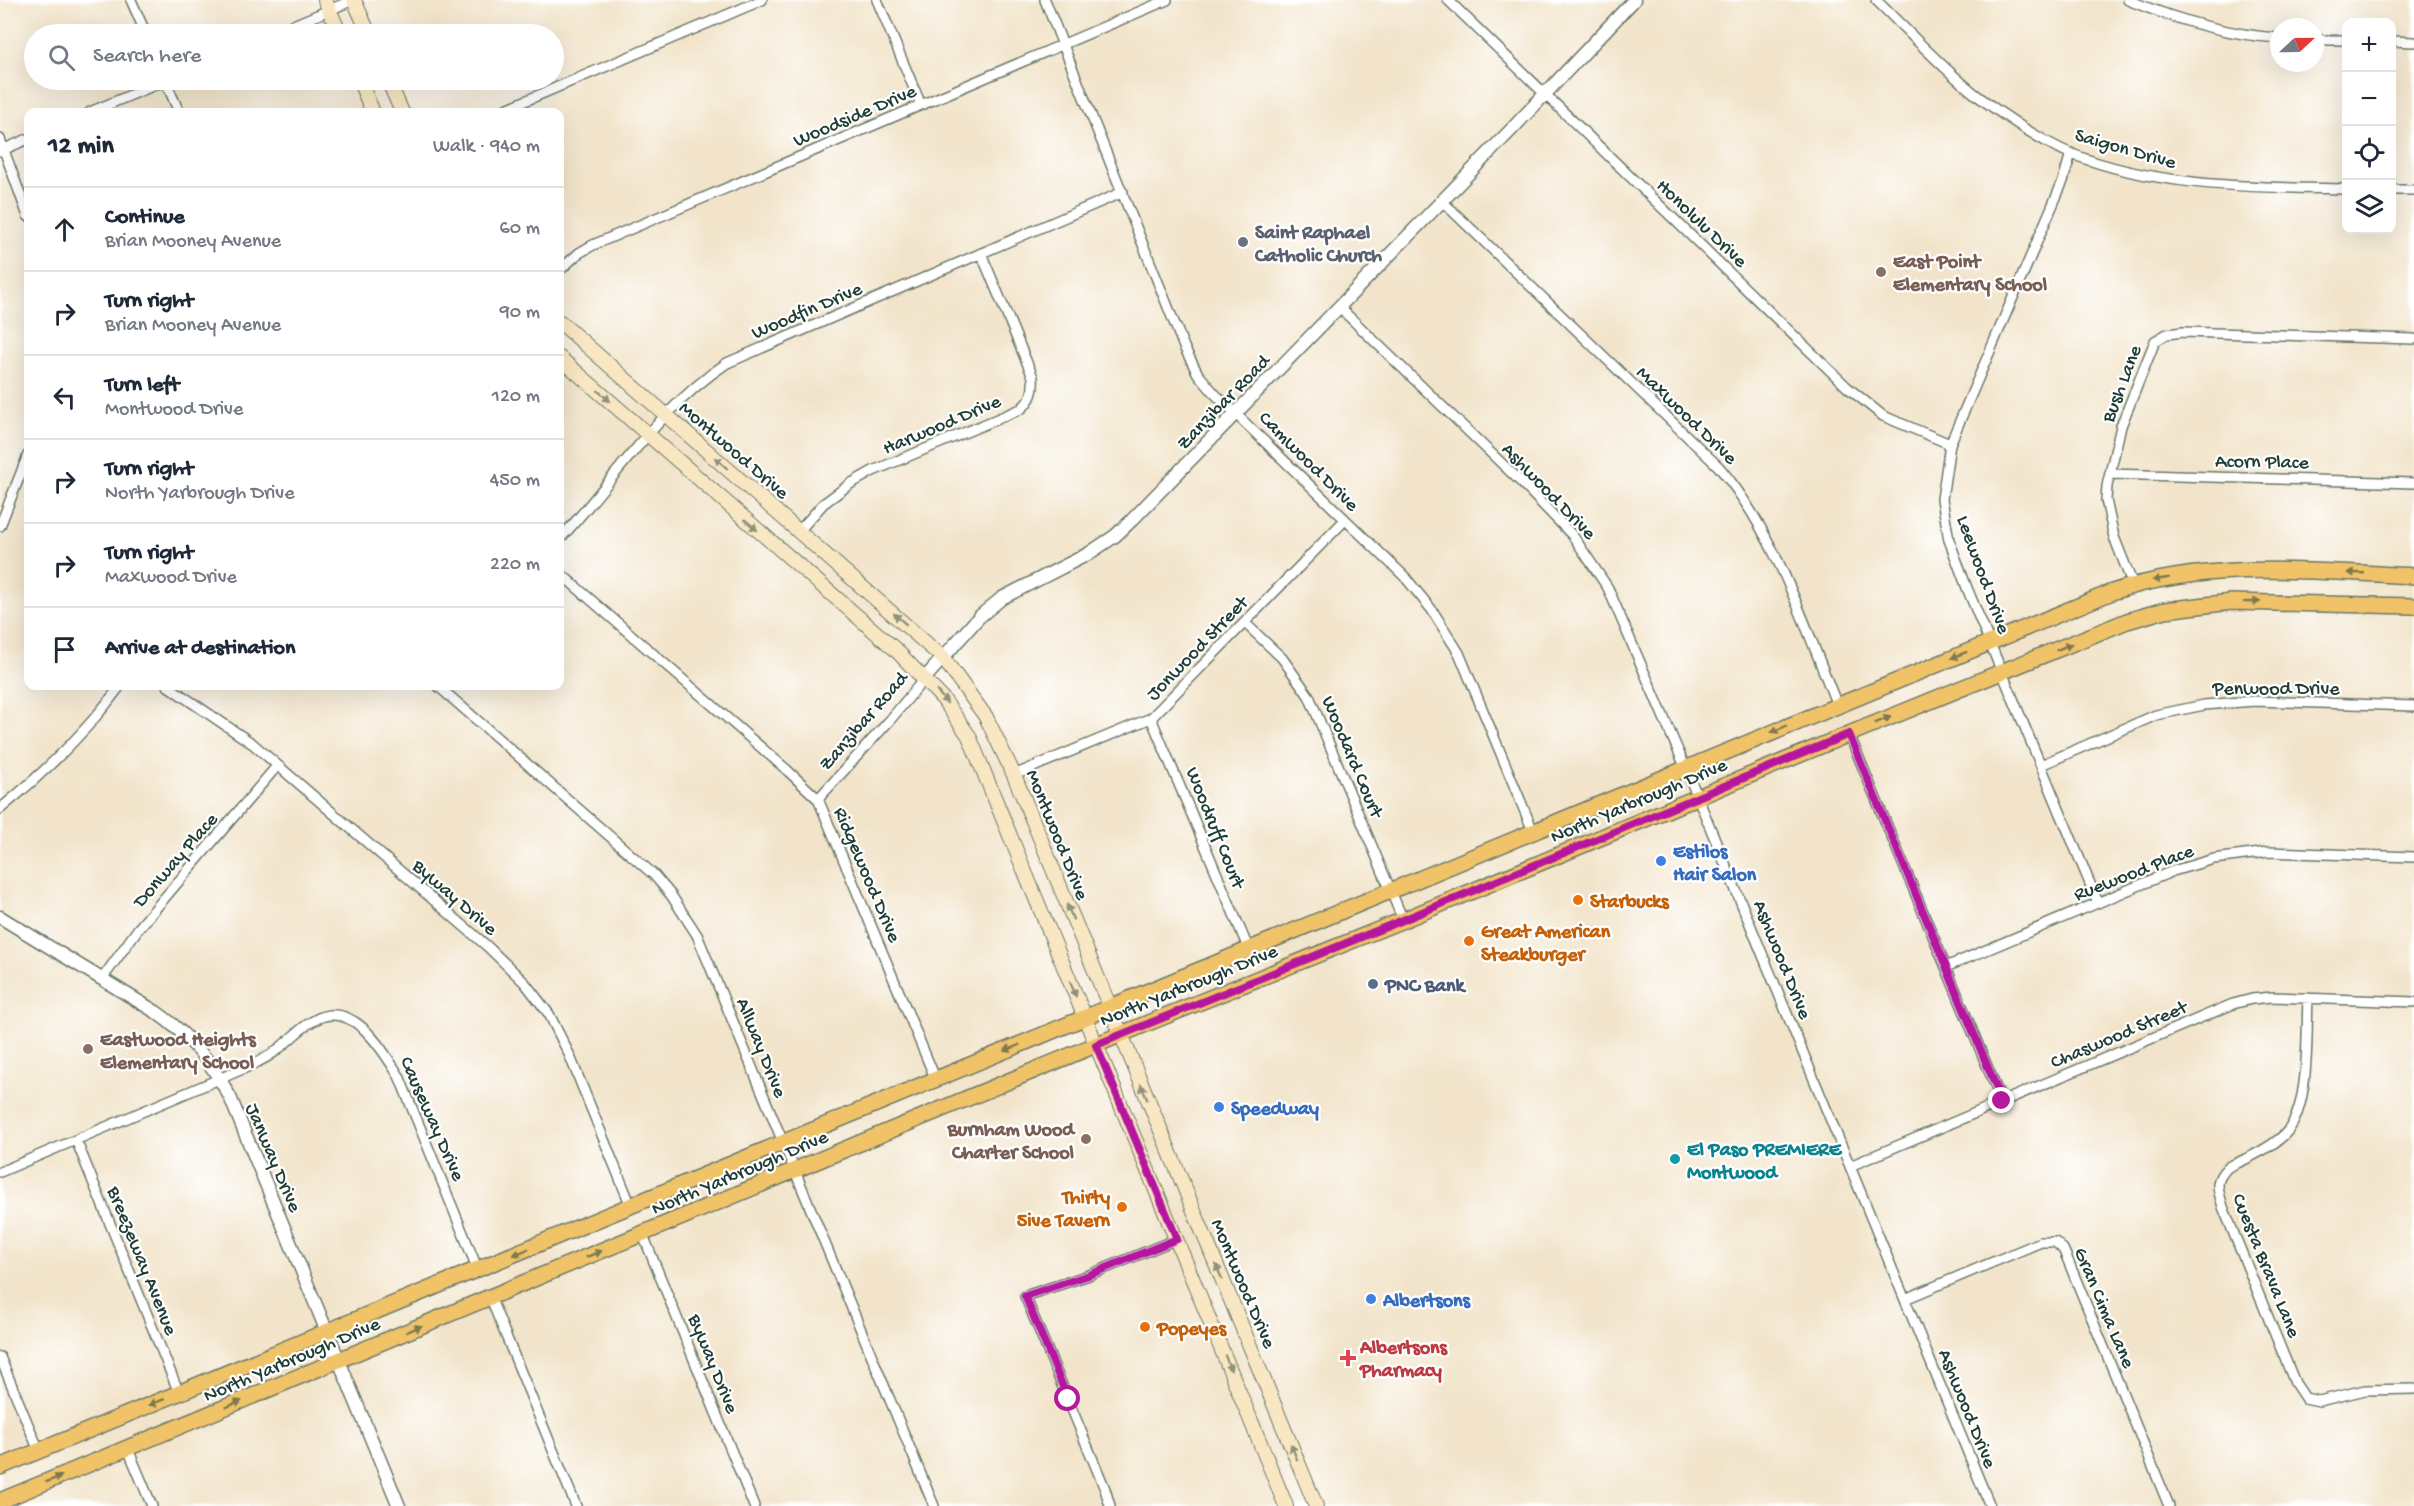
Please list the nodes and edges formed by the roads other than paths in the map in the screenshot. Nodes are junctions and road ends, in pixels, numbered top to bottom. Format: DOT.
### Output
graph roads {
  1 [pos="131,0"];
  2 [pos="353,0"];
  3 [pos="762,0"];
  4 [pos="877,0"];
  5 [pos="1045,0"];
  6 [pos="1167,0"];
  7 [pos="1448,0"];
  8 [pos="1634,0"];
  9 [pos="1876,0"];
  10 [pos="2128,0"];
  11 [pos="327,5"];
  12 [pos="142,24"];
  13 [pos="291,24"];
  14 [pos="336,24"];
  15 [pos="364,24"];
  16 [pos="2270,38"];
  17 [pos="2324,40"];
  18 [pos="2342,40"];
  19 [pos="2396,41"];
  20 [pos="2414,42"];
  21 [pos="1065,45"];
  22 [pos="564,84"];
  23 [pos="142,90"];
  24 [pos="170,90"];
  25 [pos="363,90"];
  26 [pos="392,90"];
  27 [pos="551,90"];
  28 [pos="1545,94"];
  29 [pos="921,105"];
  30 [pos="100,108"];
  31 [pos="177,108"];
  32 [pos="371,108"];
  33 [pos="400,108"];
  34 [pos="508,108"];
  35 [pos="0,139"];
  36 [pos="24,141"];
  37 [pos="2,150"];
  38 [pos="2071,153"];
  39 [pos="2342,189"];
  40 [pos="2396,190"];
  41 [pos="2414,190"];
  42 [pos="1123,192"];
  43 [pos="1442,201"];
  44 [pos="24,206"];
  45 [pos="981,253"];
  46 [pos="564,266"];
  47 [pos="1339,306"];
  48 [pos="564,326"];
  49 [pos="2414,339"];
  50 [pos="564,362"];
  51 [pos="1238,414"];
  52 [pos="666,415"];
  53 [pos="647,435"];
  54 [pos="1950,444"];
  55 [pos="24,465"];
  56 [pos="2110,474"];
  57 [pos="2414,483"];
  58 [pos="1344,521"];
  59 [pos="0,526"];
  60 [pos="799,531"];
  61 [pos="564,535"];
  62 [pos="2414,576"];
  63 [pos="564,577"];
  64 [pos="2133,585"];
  65 [pos="2414,606"];
  66 [pos="1245,623"];
  67 [pos="1990,642"];
  68 [pos="943,658"];
  69 [pos="2002,672"];
  70 [pos="925,678"];
  71 [pos="117,690"];
  72 [pos="174,690"];
  73 [pos="443,690"];
  74 [pos="1838,705"];
  75 [pos="2414,706"];
  76 [pos="1151,718"];
  77 [pos="1849,734"];
  78 [pos="2041,765"];
  79 [pos="277,766"];
  80 [pos="1686,769"];
  81 [pos="1014,775"];
  82 [pos="1698,796"];
  83 [pos="818,799"];
  84 [pos="0,809"];
  85 [pos="1533,831"];
  86 [pos="2414,857"];
  87 [pos="1391,891"];
  88 [pos="2098,903"];
  89 [pos="0,917"];
  90 [pos="1403,920"];
  91 [pos="1249,950"];
  92 [pos="1946,967"];
  93 [pos="102,979"];
  94 [pos="2308,998"];
  95 [pos="2414,1002"];
  96 [pos="1109,1008"];
  97 [pos="1085,1017"];
  98 [pos="1120,1035"];
  99 [pos="1096,1045"];
  100 [pos="219,1078"];
  101 [pos="936,1080"];
  102 [pos="2002,1101"];
  103 [pos="76,1140"];
  104 [pos="783,1144"];
  105 [pos="1850,1166"];
  106 [pos="795,1170"];
  107 [pos="0,1172"];
  108 [pos="631,1206"];
  109 [pos="643,1235"];
  110 [pos="1177,1239"];
  111 [pos="478,1270"];
  112 [pos="490,1297"];
  113 [pos="1905,1299"];
  114 [pos="328,1332"];
  115 [pos="0,1357"];
  116 [pos="339,1361"];
  117 [pos="2414,1389"];
  118 [pos="179,1393"];
  119 [pos="128,1449"];
  120 [pos="39,1451"];
  121 [pos="0,1467"];
  122 [pos="0,1501"];
  123 [pos="152,1506"];
  124 [pos="399,1506"];
  125 [pos="576,1506"];
  126 [pos="754,1506"];
  127 [pos="934,1506"];
  128 [pos="1110,1506"];
  129 [pos="1286,1506"];
  130 [pos="1316,1506"];
  131 [pos="1990,1506"];
  132 [pos="2169,1506"];
  1 -- 12 [label="street"];
  2 -- 11 [label="street"];
  2 -- 15 [label="main road"];
  3 -- 22 [label="street"];
  4 -- 29 [label="street"];
  5 -- 21 [label="street, Camwood Drive"];
  6 -- 21 [label="street, Woodside Drive"];
  7 -- 28 [label="street, Honolulu Drive"];
  8 -- 28 [label="street, Zanzibar Road"];
  9 -- 38 [label="street, Saigon Drive"];
  10 -- 16 [label="street"];
  11 -- 13 [label="street"];
  11 -- 14 [label="main road"];
  17 -- 18 [label="street"];
  19 -- 20 [label="street"];
  21 -- 29 [label="street, Woodside Drive"];
  21 -- 42 [label="street, Camwood Drive"];
  23 -- 30 [label="street"];
  24 -- 31 [label="street"];
  25 -- 32 [label="main road"];
  26 -- 33 [label="main road"];
  27 -- 34 [label="street"];
  28 -- 43 [label="street, Zanzibar Road"];
  28 -- 54 [label="street, Honolulu Drive"];
  29 -- 46 [label="street, Woodside Drive"];
  35 -- 37 [label="street"];
  36 -- 37 [label="street"];
  37 -- 44 [label="street"];
  38 -- 39 [label="street, Saigon Drive"];
  38 -- 54 [label="street, Leewood Drive"];
  40 -- 41 [label="street"];
  42 -- 45 [label="street, Woodfin Drive"];
  42 -- 51 [label="street, Camwood Drive"];
  43 -- 47 [label="street, Zanzibar Road"];
  43 -- 74 [label="street, Maxwood Drive"];
  45 -- 52 [label="street, Woodfin Drive"];
  45 -- 60 [label="street, Harwood Drive"];
  47 -- 51 [label="street, Zanzibar Road"];
  47 -- 80 [label="street, Ashwood Drive"];
  48 -- 52 [label="main road, Montwood Drive"];
  49 -- 56 [label="street, Bush Lane"];
  50 -- 53 [label="main road, one-way"];
  51 -- 58 [label="street, Camwood Drive"];
  51 -- 68 [label="street, Zanzibar Road"];
  52 -- 53 [label="street, Woodfin Drive"];
  60 -- 52 [label="main road, Montwood Drive, one-way"];
  53 -- 61 [label="street, Woodfin Drive"];
  53 -- 70 [label="main road, one-way"];
  54 -- 67 [label="street, Leewood Drive"];
  55 -- 59 [label="street"];
  56 -- 57 [label="street, Acorn Place"];
  56 -- 64 [label="street, Bush Lane"];
  58 -- 66 [label="street, Jonwood Street"];
  58 -- 85 [label="street, Camwood Drive"];
  68 -- 60 [label="main road, Montwood Drive, one-way"];
  62 -- 64 [label="main road, North Yarbrough Drive, one-way"];
  63 -- 83 [label="street, Ridgewood Drive"];
  64 -- 67 [label="main road, North Yarbrough Drive"];
  69 -- 65 [label="main road, North Yarbrough Drive, one-way"];
  66 -- 76 [label="street, Jonwood Street"];
  66 -- 87 [label="street, Woodard Court"];
  67 -- 69 [label="street, Leewood Drive"];
  67 -- 74 [label="main road, North Yarbrough Drive, one-way"];
  68 -- 70 [label="street, Zanzibar Road"];
  68 -- 81 [label="main road, Montwood Drive"];
  77 -- 69 [label="main road, North Yarbrough Drive, one-way"];
  69 -- 78 [label="street, Leewood Drive"];
  70 -- 83 [label="street, Zanzibar Road"];
  70 -- 97 [label="main road, one-way"];
  71 -- 84 [label="street"];
  72 -- 79 [label="street, Byway Drive"];
  73 -- 104 [label="street, Allway Drive"];
  74 -- 80 [label="main road, North Yarbrough Drive, one-way"];
  75 -- 78 [label="street, Penwood Drive"];
  76 -- 81 [label="street, Jonwood Street"];
  76 -- 91 [label="street, Woodruff Court"];
  77 -- 82 [label="main road, North Yarbrough Drive"];
  77 -- 92 [label="street"];
  78 -- 88 [label="street, Leewood Drive"];
  79 -- 93 [label="street, Donway Place"];
  79 -- 108 [label="street, Byway Drive"];
  80 -- 82 [label="street, Ashwood Drive"];
  80 -- 85 [label="main road, North Yarbrough Drive"];
  96 -- 81 [label="main road, Montwood Drive, one-way"];
  82 -- 90 [label="main road, North Yarbrough Drive"];
  82 -- 105 [label="street, Ashwood Drive"];
  83 -- 101 [label="street, Ridgewood Drive"];
  85 -- 87 [label="main road, North Yarbrough Drive"];
  86 -- 88 [label="street, Ruewood Place"];
  87 -- 90 [label="street, Woodard Court"];
  87 -- 91 [label="main road, North Yarbrough Drive"];
  88 -- 92 [label="street, Ruewood Place"];
  89 -- 93 [label="street, Janway Drive"];
  90 -- 98 [label="main road, North Yarbrough Drive"];
  91 -- 96 [label="main road, North Yarbrough Drive"];
  92 -- 102 [label="street"];
  93 -- 100 [label="street, Janway Drive"];
  94 -- 95 [label="street, Chaswood Street"];
  94 -- 102 [label="street, Chaswood Street"];
  94 -- 117 [label="street, Cuesta Brava Lane"];
  96 -- 97 [label="main road, North Yarbrough Drive"];
  96 -- 98 [label="main road, Montwood Drive"];
  97 -- 99 [label="main road"];
  97 -- 101 [label="main road, North Yarbrough Drive, one-way"];
  98 -- 99 [label="main road, North Yarbrough Drive"];
  130 -- 98 [label="main road, Montwood Drive, one-way"];
  99 -- 106 [label="main road, North Yarbrough Drive"];
  99 -- 110 [label="main road"];
  100 -- 103 [label="street, Causeway Drive"];
  100 -- 111 [label="street, Causeway Drive"];
  100 -- 114 [label="street, Janway Drive"];
  101 -- 104 [label="main road, North Yarbrough Drive"];
  102 -- 105 [label="street, Chaswood Street"];
  103 -- 107 [label="street, Causeway Drive"];
  103 -- 118 [label="street, Breezeway Avenue"];
  104 -- 106 [label="street, Allway Drive"];
  104 -- 108 [label="main road, North Yarbrough Drive"];
  105 -- 113 [label="street, Ashwood Drive"];
  106 -- 109 [label="main road, North Yarbrough Drive"];
  106 -- 127 [label="street, Allway Drive"];
  108 -- 111 [label="main road, North Yarbrough Drive, one-way"];
  112 -- 109 [label="main road, North Yarbrough Drive, one-way"];
  109 -- 126 [label="street, Byway Drive"];
  110 -- 128 [label="street"];
  110 -- 129 [label="main road, one-way"];
  111 -- 114 [label="main road, North Yarbrough Drive"];
  116 -- 112 [label="main road, North Yarbrough Drive, one-way"];
  112 -- 125 [label="street"];
  113 -- 131 [label="street, Ashwood Drive"];
  113 -- 132 [label="street, Gran Cima Lane"];
  114 -- 116 [label="street, Janway Drive"];
  114 -- 118 [label="main road, North Yarbrough Drive"];
  115 -- 120 [label="street"];
  119 -- 116 [label="main road, North Yarbrough Drive, one-way"];
  116 -- 124 [label="street, Janway Drive"];
  118 -- 120 [label="main road, North Yarbrough Drive, one-way"];
  122 -- 119 [label="main road, North Yarbrough Drive, one-way"];
  119 -- 123 [label="street"];
  120 -- 121 [label="main road, North Yarbrough Drive"];
}
